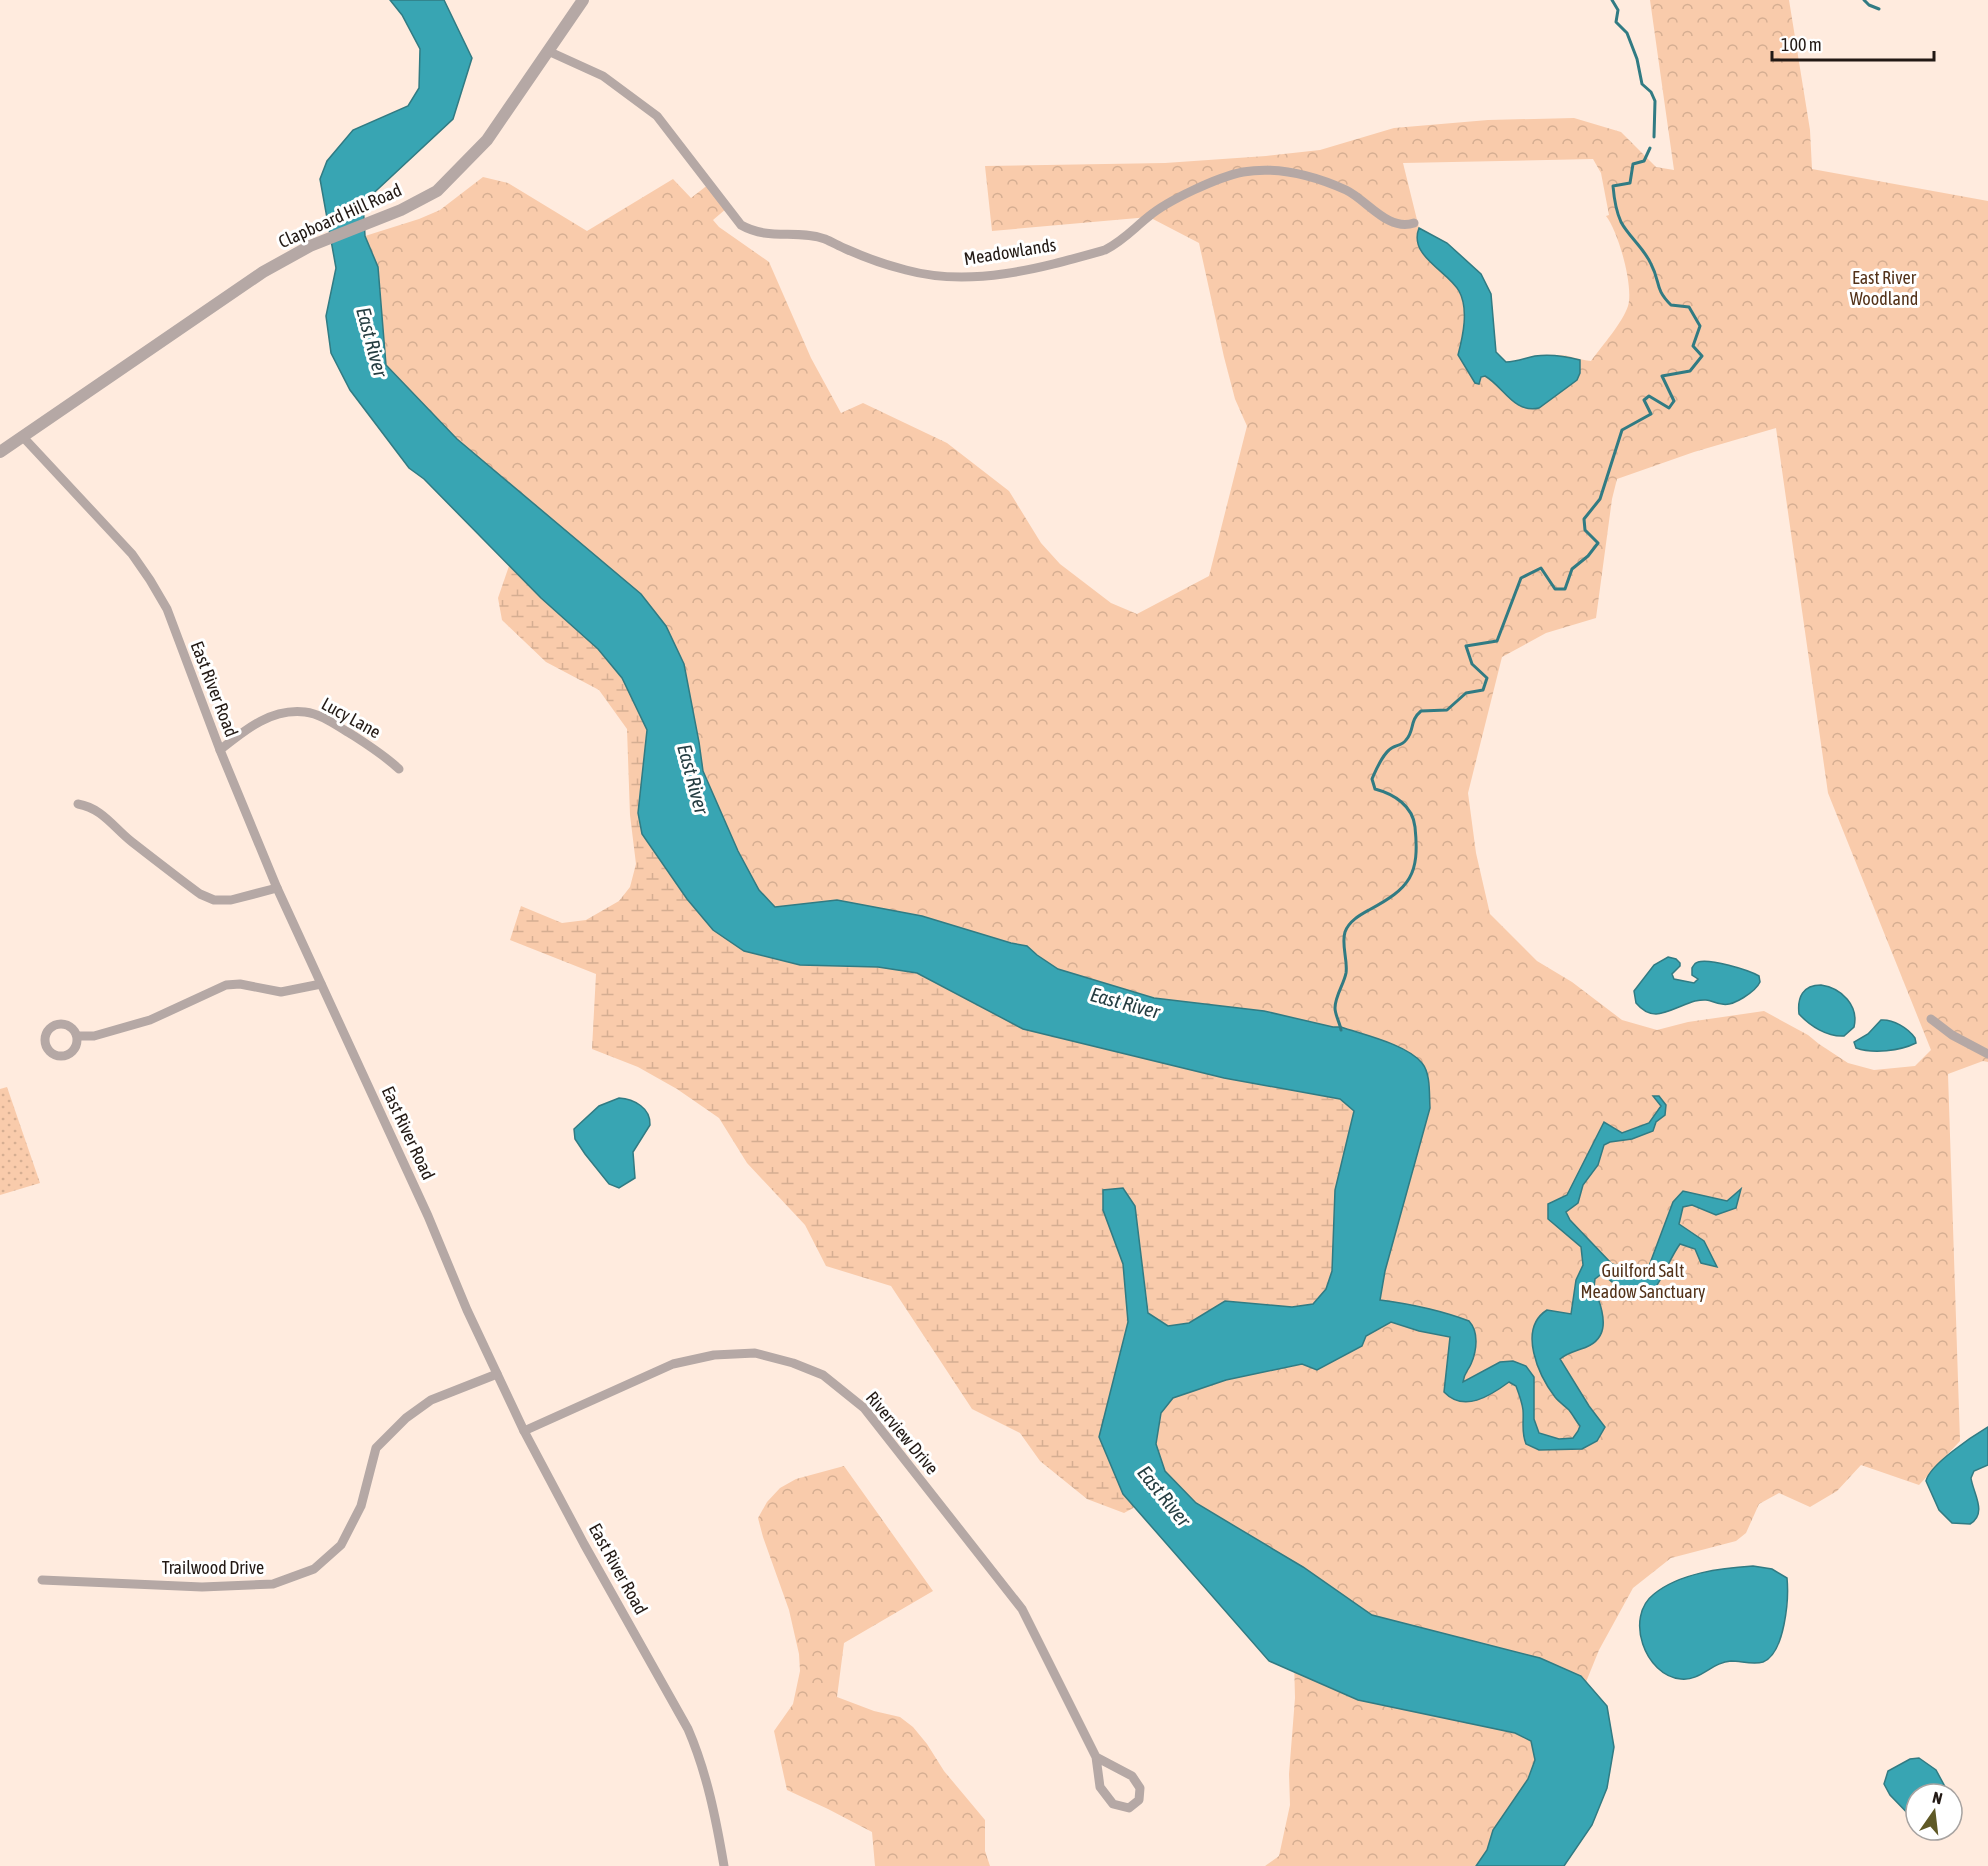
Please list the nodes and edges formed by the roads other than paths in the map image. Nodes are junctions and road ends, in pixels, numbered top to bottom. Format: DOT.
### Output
graph roads {
  1 [pos="584,0"];
  2 [pos="548,51"];
  3 [pos="1414,223"];
  4 [pos="23,438"];
  5 [pos="0,452"];
  6 [pos="220,750"];
  7 [pos="399,769"];
  8 [pos="78,804"];
  9 [pos="277,888"];
  10 [pos="321,984"];
  11 [pos="1931,1019"];
  12 [pos="78,1036"];
  13 [pos="1988,1054"];
  14 [pos="496,1374"];
  15 [pos="524,1431"];
  16 [pos="42,1580"];
  17 [pos="1096,1757"];
  18 [pos="724,1866"];
  1 -- 2 [label="street, Clapboard Hill Road"];
  2 -- 3 [label="street, Meadowlands"];
  2 -- 4 [label="street, Clapboard Hill Road"];
  4 -- 5 [label="street, Clapboard Hill Road"];
  4 -- 6 [label="street, East River Road"];
  6 -- 7 [label="street, Lucy Lane"];
  6 -- 9 [label="street, East River Road"];
  8 -- 9 [label="street"];
  9 -- 10 [label="street, East River Road"];
  10 -- 12 [label="street"];
  10 -- 14 [label="street, East River Road"];
  11 -- 13 [label="street"];
  14 -- 15 [label="street, East River Road"];
  14 -- 16 [label="street, Trailwood Drive"];
  15 -- 17 [label="street, Riverview Drive"];
  15 -- 18 [label="street, East River Road"];
  17 -- 17 [label="street, Riverview Drive"];
}
